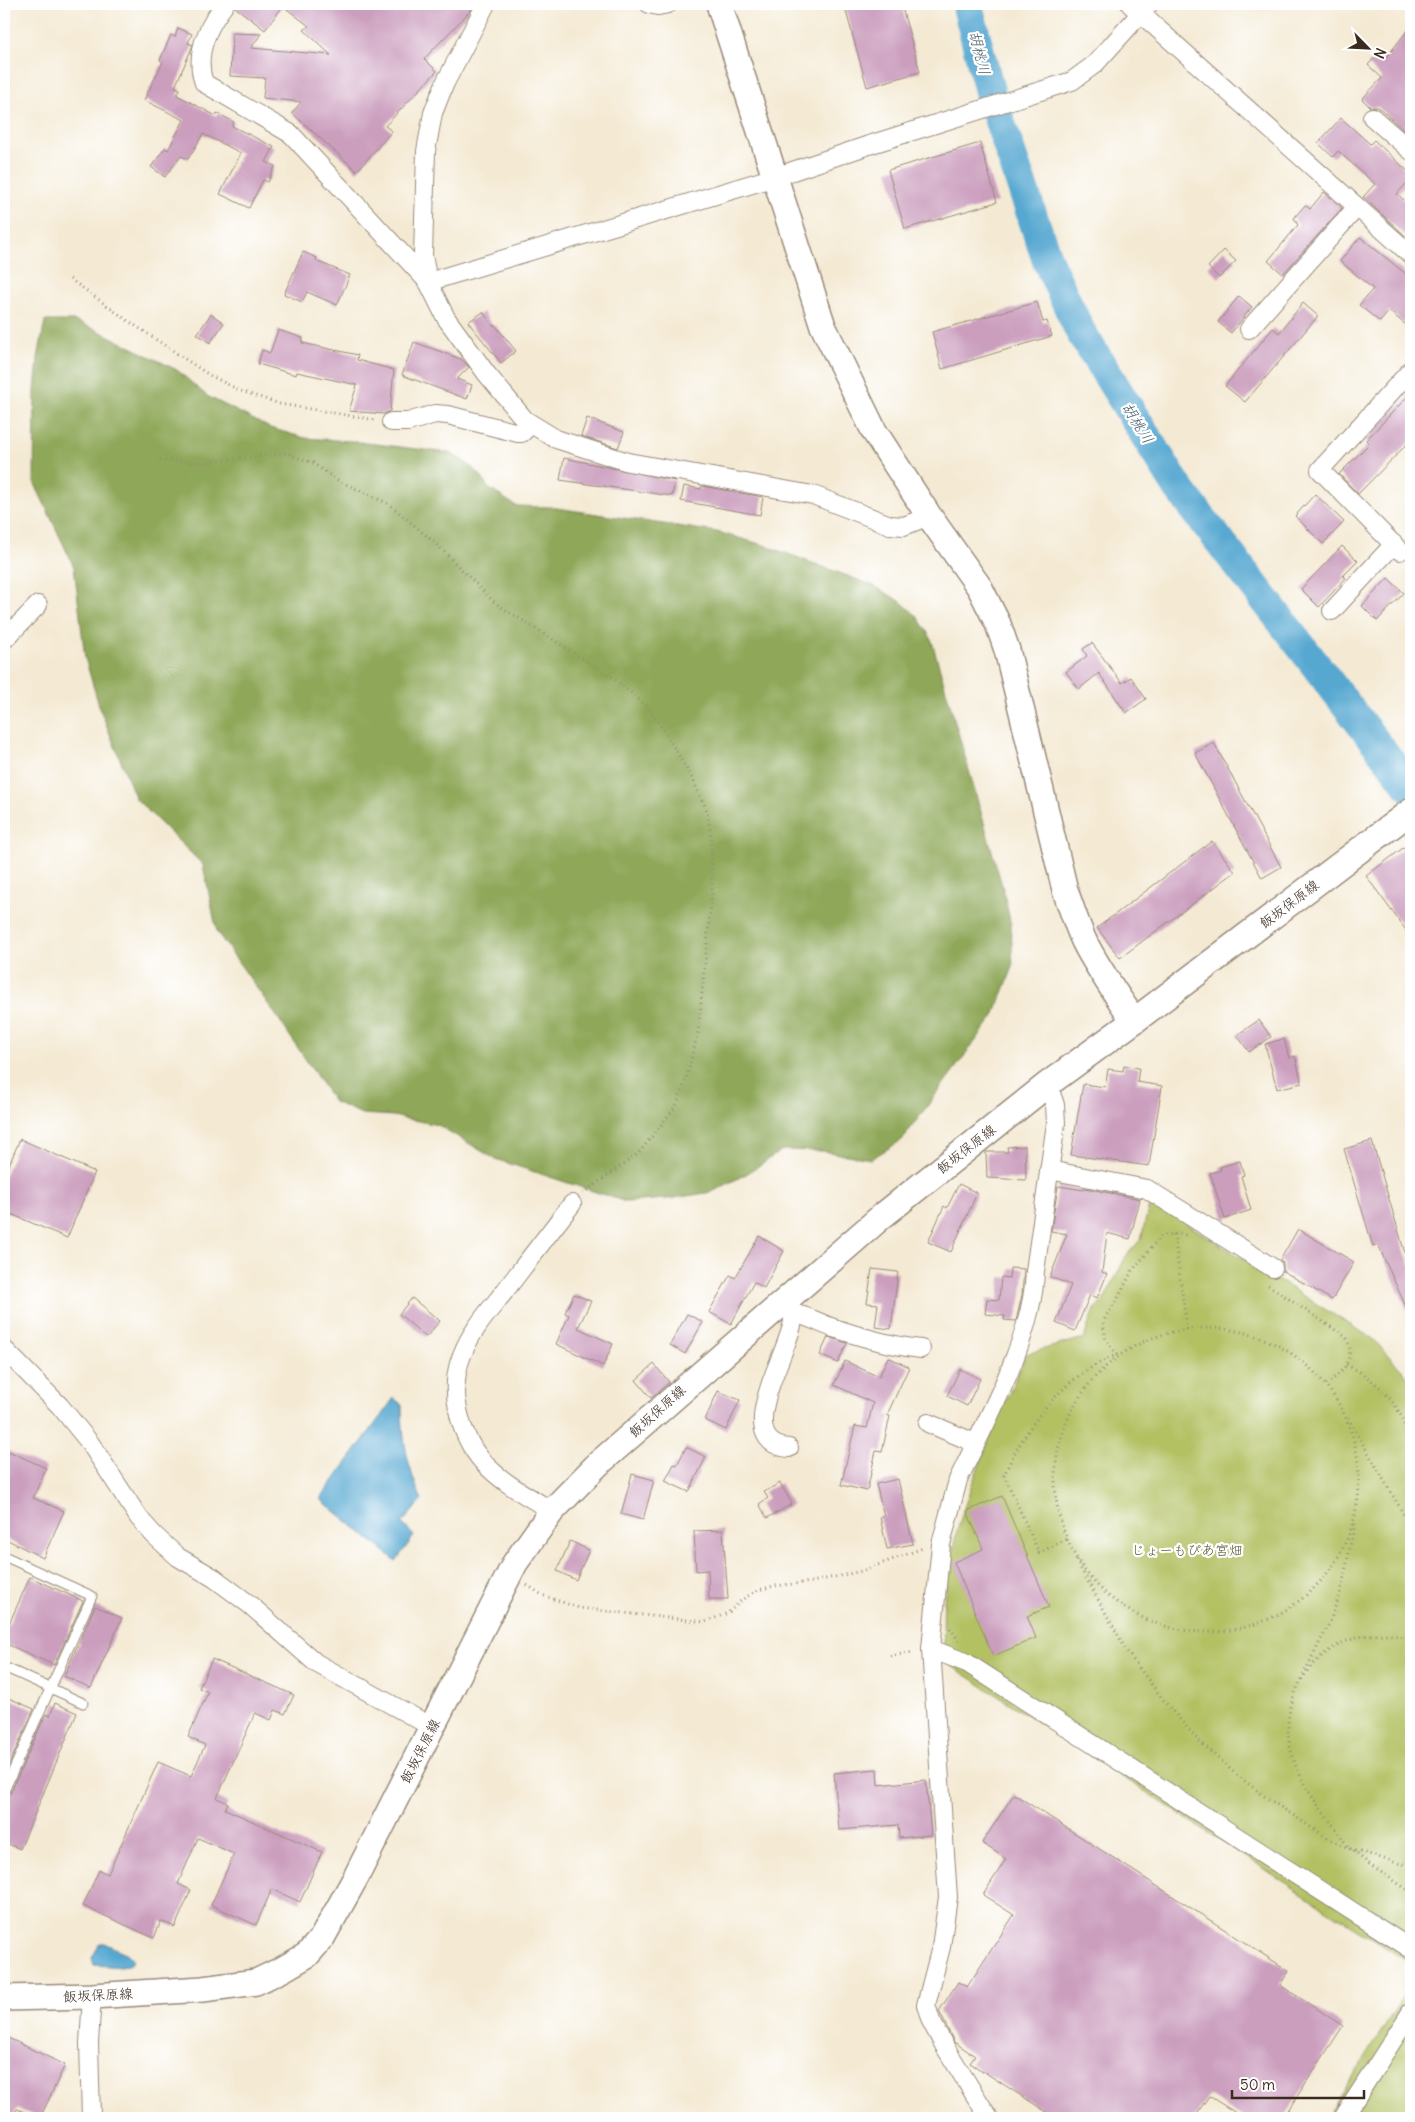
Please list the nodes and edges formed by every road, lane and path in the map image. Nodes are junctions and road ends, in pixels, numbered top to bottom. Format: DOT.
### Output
graph roads {
  1 [pos="225,4"];
  2 [pos="486,4"];
  3 [pos="650,4"];
  4 [pos="668,4"];
  5 [pos="719,4"];
  6 [pos="1140,7"];
  7 [pos="1372,117"];
  8 [pos="1411,151"];
  9 [pos="775,177"];
  10 [pos="1358,207"];
  11 [pos="1411,255"];
  12 [pos="70,279"];
  13 [pos="428,282"];
  14 [pos="1249,329"];
  15 [pos="1411,370"];
  16 [pos="391,422"];
  17 [pos="531,424"];
  18 [pos="160,460"];
  19 [pos="929,516"];
  20 [pos="38,605"];
  21 [pos="1332,611"];
  22 [pos="4,640"];
  23 [pos="1408,813"];
  24 [pos="1134,1021"];
  25 [pos="1048,1084"];
  26 [pos="1049,1170"];
  27 [pos="572,1204"];
  28 [pos="1174,1234"];
  29 [pos="1188,1236"];
  30 [pos="1273,1268"];
  31 [pos="1260,1280"];
  32 [pos="789,1306"];
  33 [pos="1187,1329"];
  34 [pos="4,1349"];
  35 [pos="921,1349"];
  36 [pos="1117,1354"];
  37 [pos="1346,1365"];
  38 [pos="1326,1384"];
  39 [pos="1340,1405"];
  40 [pos="928,1423"];
  41 [pos="975,1443"];
  42 [pos="789,1448"];
  43 [pos="1411,1475"];
  44 [pos="1357,1505"];
  45 [pos="552,1511"];
  46 [pos="1411,1527"];
  47 [pos="1066,1539"];
  48 [pos="941,1544"];
  49 [pos="1074,1554"];
  50 [pos="4,1556"];
  51 [pos="509,1574"];
  52 [pos="1411,1640"];
  53 [pos="930,1649"];
  54 [pos="4,1667"];
  55 [pos="50,1688"];
  56 [pos="1297,1689"];
  57 [pos="83,1703"];
  58 [pos="432,1727"];
  59 [pos="4,1791"];
  60 [pos="1352,1850"];
  61 [pos="1411,1865"];
  62 [pos="1411,1892"];
  63 [pos="1411,1950"];
  64 [pos="92,1996"];
  65 [pos="4,1998"];
  66 [pos="1411,2012"];
  67 [pos="91,2118"];
  68 [pos="989,2118"];
  69 [pos="1343,2118"];
  1 -- 13 [label="street"];
  2 -- 13 [label="street"];
  3 -- 4 [label="street"];
  5 -- 9 [label="main road"];
  6 -- 9 [label="street"];
  6 -- 10 [label="street"];
  7 -- 8 [label="street"];
  9 -- 13 [label="street"];
  9 -- 19 [label="main road"];
  10 -- 11 [label="street"];
  10 -- 14 [label="street"];
  12 -- 16 [label="path"];
  13 -- 17 [label="street"];
  15 -- 21 [label="street"];
  16 -- 17 [label="street"];
  17 -- 19 [label="street"];
  18 -- 27 [label="path"];
  19 -- 24 [label="main road"];
  20 -- 22 [label="street"];
  23 -- 24 [label="main road, 飯坂保原線"];
  24 -- 25 [label="main road, 飯坂保原線"];
  25 -- 26 [label="street"];
  25 -- 32 [label="main road, 飯坂保原線"];
  26 -- 30 [label="street"];
  26 -- 41 [label="street"];
  27 -- 45 [label="street"];
  28 -- 29 [label="path"];
  28 -- 33 [label="path"];
  28 -- 36 [label="path"];
  31 -- 37 [label="path"];
  32 -- 35 [label="street"];
  32 -- 42 [label="street"];
  32 -- 45 [label="main road, 飯坂保原線"];
  33 -- 36 [label="path"];
  33 -- 38 [label="path"];
  34 -- 58 [label="street"];
  36 -- 47 [label="path"];
  36 -- 47 [label="path"];
  37 -- 38 [label="path"];
  37 -- 43 [label="path"];
  38 -- 39 [label="path"];
  39 -- 44 [label="path"];
  39 -- 46 [label="path"];
  40 -- 41 [label="street"];
  41 -- 48 [label="street"];
  44 -- 49 [label="path"];
  44 -- 56 [label="path"];
  45 -- 51 [label="main road, 飯坂保原線"];
  47 -- 49 [label="path"];
  48 -- 51 [label="path"];
  48 -- 53 [label="street"];
  49 -- 60 [label="path"];
  50 -- 55 [label="lane"];
  51 -- 58 [label="main road, 飯坂保原線"];
  52 -- 56 [label="path"];
  53 -- 63 [label="street"];
  53 -- 68 [label="street"];
  54 -- 55 [label="lane"];
  55 -- 57 [label="lane"];
  55 -- 59 [label="lane"];
  56 -- 60 [label="path"];
  58 -- 64 [label="main road, 飯坂保原線"];
  60 -- 61 [label="path"];
  60 -- 62 [label="path"];
  64 -- 65 [label="main road, 飯坂保原線"];
  64 -- 67 [label="street"];
  66 -- 69 [label="street"];
}
